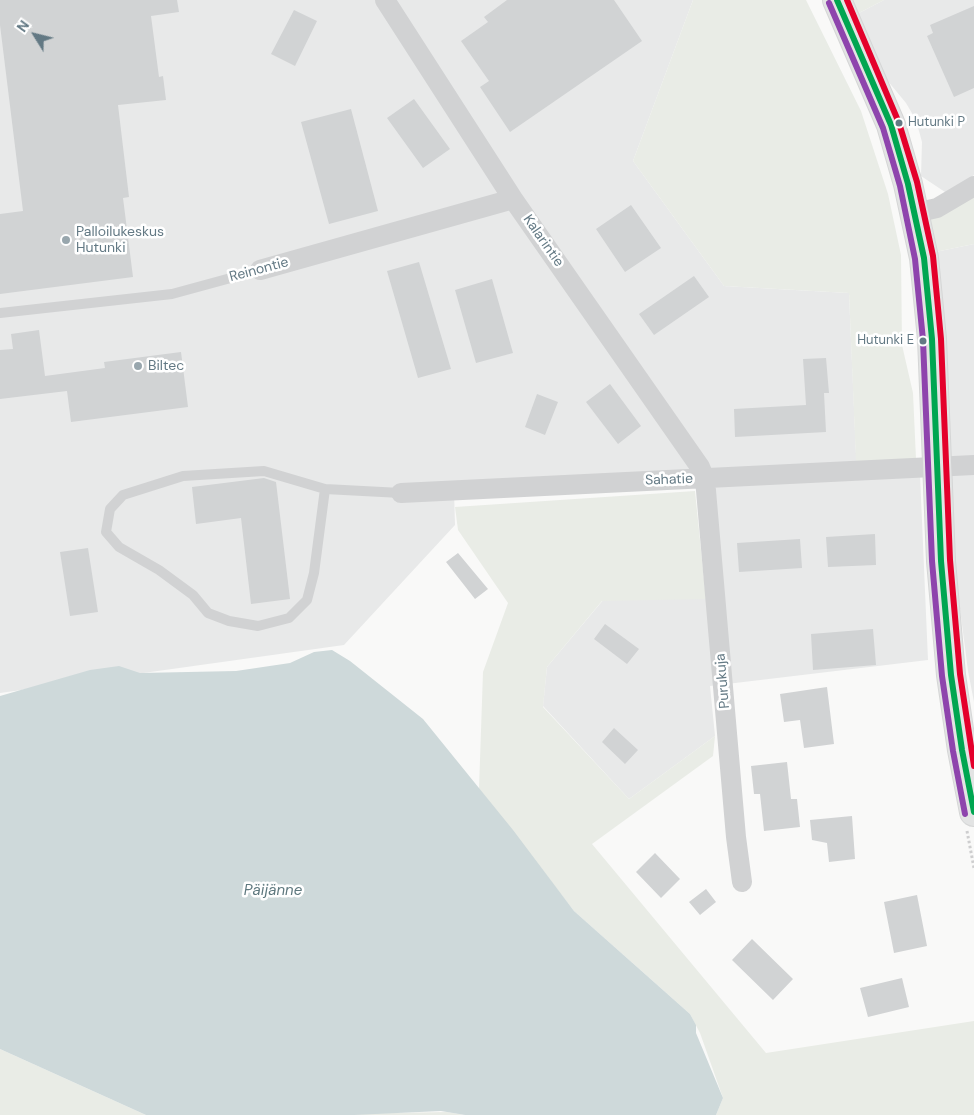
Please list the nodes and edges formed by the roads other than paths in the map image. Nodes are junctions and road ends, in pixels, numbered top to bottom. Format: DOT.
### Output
graph roads {
  1 [pos="385,0"];
  2 [pos="837,0"];
  3 [pos="974,186"];
  4 [pos="514,200"];
  5 [pos="915,213"];
  6 [pos="260,270"];
  7 [pos="0,313"];
  8 [pos="974,464"];
  9 [pos="937,467"];
  10 [pos="705,479"];
  11 [pos="325,489"];
  12 [pos="401,493"];
  13 [pos="974,812"];
  14 [pos="742,882"];
  1 -- 4 [label="street, Kalarintie"];
  2 -- 5 [label="street"];
  3 -- 5 [label="street"];
  4 -- 6 [label="street, Reinontie"];
  4 -- 10 [label="street, Kalarintie"];
  5 -- 9 [label="street"];
  6 -- 7 [label="lane, Reinontie"];
  8 -- 9 [label="street, Sahatie"];
  9 -- 10 [label="street, Sahatie"];
  9 -- 13 [label="street"];
  10 -- 12 [label="street, Sahatie"];
  10 -- 14 [label="street, Purukuja"];
  11 -- 11 [label="lane"];
  11 -- 12 [label="lane"];
}
